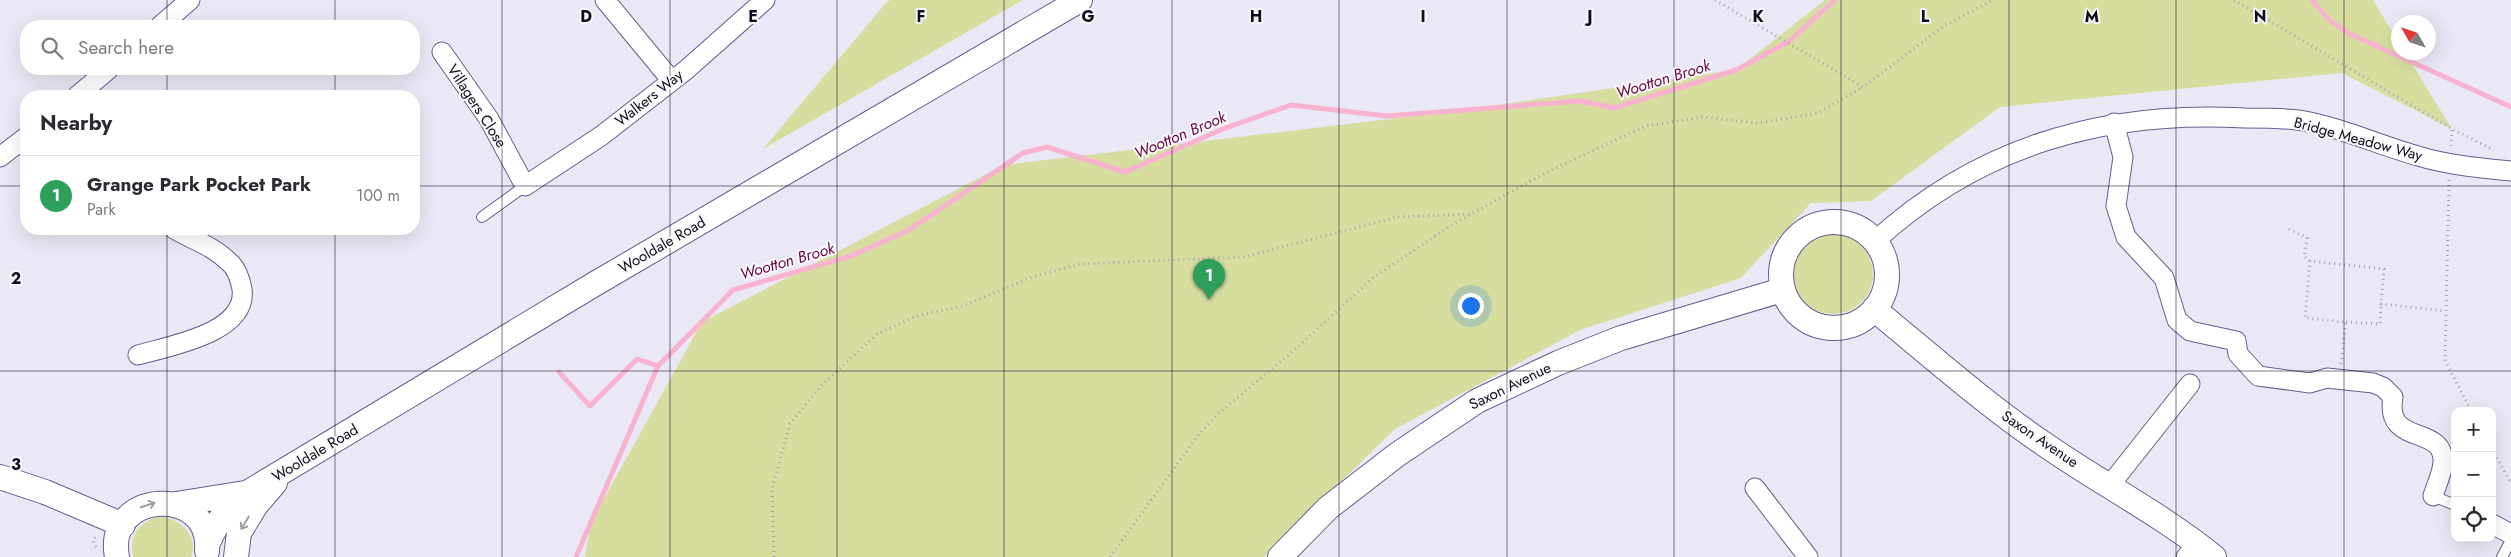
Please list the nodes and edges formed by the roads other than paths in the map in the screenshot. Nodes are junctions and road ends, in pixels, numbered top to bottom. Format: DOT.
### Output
graph roads {
  1 [pos="190,0"];
  2 [pos="605,0"];
  3 [pos="764,0"];
  4 [pos="1080,0"];
  5 [pos="167,20"];
  6 [pos="442,52"];
  7 [pos="102,75"];
  8 [pos="672,81"];
  9 [pos="84,90"];
  10 [pos="2114,123"];
  11 [pos="20,141"];
  12 [pos="0,157"];
  13 [pos="2511,171"];
  14 [pos="525,186"];
  15 [pos="482,217"];
  16 [pos="188,235"];
  17 [pos="1875,241"];
  18 [pos="1782,290"];
  19 [pos="1874,309"];
  20 [pos="138,355"];
  21 [pos="2190,384"];
  22 [pos="286,470"];
  23 [pos="0,477"];
  24 [pos="2110,485"];
  25 [pos="1755,488"];
  26 [pos="247,493"];
  27 [pos="2433,496"];
  28 [pos="2451,503"];
  29 [pos="176,504"];
  30 [pos="123,525"];
  31 [pos="2496,526"];
  32 [pos="2511,534"];
  33 [pos="2511,540"];
  34 [pos="207,550"];
  35 [pos="2200,553"];
  36 [pos="118,557"];
  37 [pos="236,557"];
  38 [pos="1280,557"];
  39 [pos="1808,557"];
  40 [pos="2502,557"];
  1 -- 5 [label="street"];
  2 -- 8 [label="street"];
  3 -- 8 [label="street, Walkers Way"];
  4 -- 22 [label="street, Wooldale Road"];
  6 -- 14 [label="street, Villagers Close"];
  7 -- 9 [label="street"];
  8 -- 14 [label="street, Walkers Way"];
  10 -- 13 [label="street, Bridge Meadow Way"];
  10 -- 17 [label="street, Bridge Meadow Way"];
  10 -- 27 [label="street"];
  11 -- 12 [label="street"];
  14 -- 15 [label="lane"];
  16 -- 20 [label="street"];
  17 -- 18 [label="street"];
  17 -- 19 [label="street"];
  18 -- 19 [label="street"];
  18 -- 38 [label="street, Saxon Avenue"];
  19 -- 24 [label="street, Saxon Avenue"];
  21 -- 24 [label="street"];
  22 -- 26 [label="street, Wooldale Road"];
  22 -- 37 [label="street, one-way"];
  23 -- 30 [label="street"];
  24 -- 35 [label="street, Saxon Avenue"];
  25 -- 39 [label="street"];
  26 -- 29 [label="street, Wooldale Road"];
  26 -- 34 [label="street, Wooldale Road"];
  27 -- 28 [label="lane"];
  30 -- 29 [label="street, Wooldale Road, one-way"];
  29 -- 34 [label="street"];
  30 -- 36 [label="street"];
  31 -- 32 [label="street"];
  33 -- 40 [label="lane"];
}
